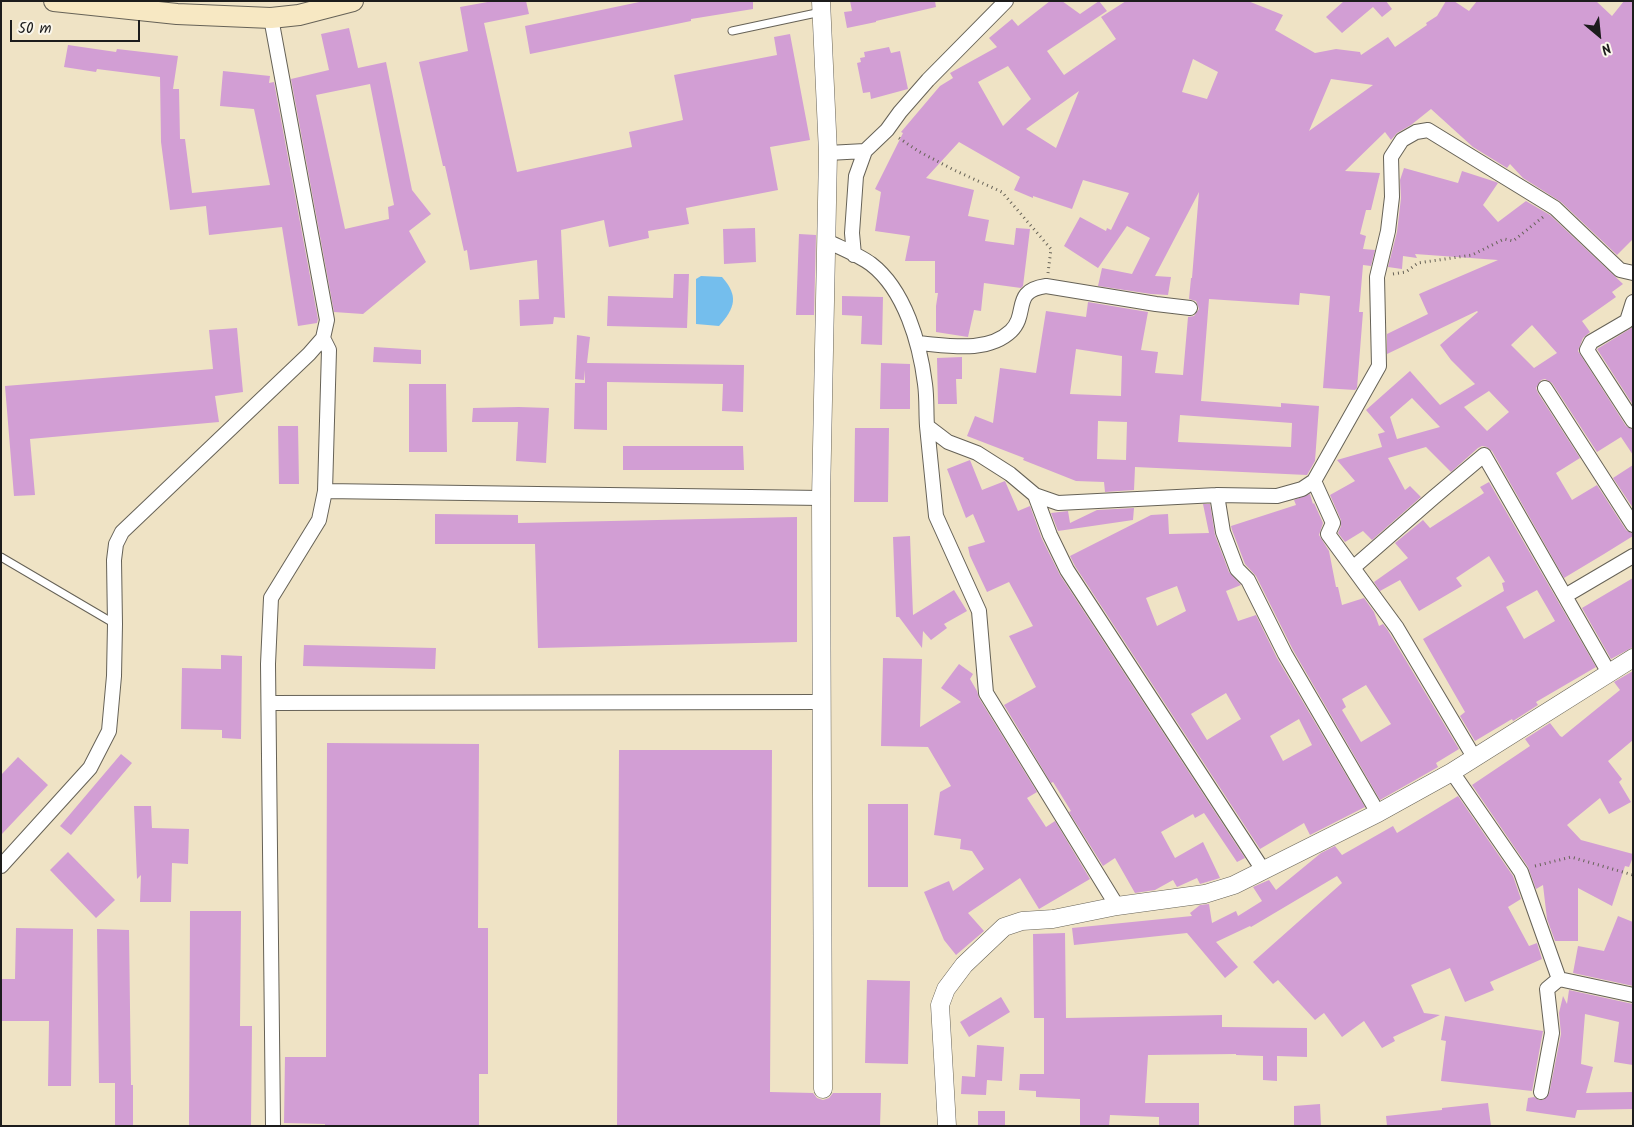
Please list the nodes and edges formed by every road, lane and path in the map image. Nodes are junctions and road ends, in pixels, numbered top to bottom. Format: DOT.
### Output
graph roads {
  1 [pos="54,1"];
  2 [pos="353,1"];
  3 [pos="1006,1"];
  4 [pos="821,7"];
  5 [pos="271,18"];
  6 [pos="732,30"];
  7 [pos="887,130"];
  8 [pos="865,151"];
  9 [pos="828,152"];
  10 [pos="1555,208"];
  11 [pos="827,241"];
  12 [pos="854,255"];
  13 [pos="1633,273"];
  14 [pos="1377,277"];
  15 [pos="1046,286"];
  16 [pos="1633,302"];
  17 [pos="1190,308"];
  18 [pos="1630,325"];
  19 [pos="323,338"];
  20 [pos="917,343"];
  21 [pos="1545,388"];
  22 [pos="1633,421"];
  23 [pos="927,426"];
  24 [pos="1314,481"];
  25 [pos="325,491"];
  26 [pos="1036,495"];
  27 [pos="1218,495"];
  28 [pos="821,498"];
  29 [pos="1633,525"];
  30 [pos="1633,556"];
  31 [pos="1,557"];
  32 [pos="1354,567"];
  33 [pos="1565,596"];
  34 [pos="115,624"];
  35 [pos="1633,658"];
  36 [pos="1609,673"];
  37 [pos="822,702"];
  38 [pos="270,703"];
  39 [pos="1474,756"];
  40 [pos="1452,772"];
  41 [pos="1378,813"];
  42 [pos="1,866"];
  43 [pos="1263,870"];
  44 [pos="1521,872"];
  45 [pos="1633,875"];
  46 [pos="1117,906"];
  47 [pos="1559,979"];
  48 [pos="1633,995"];
  49 [pos="823,1089"];
  50 [pos="1541,1092"];
  51 [pos="273,1126"];
  52 [pos="947,1126"];
  1 -- 5 [label="main road"];
  2 -- 5 [label="main road"];
  3 -- 7 [label="street"];
  4 -- 6 [label="lane"];
  4 -- 9 [label="street"];
  5 -- 19 [label="street"];
  7 -- 8 [label="street"];
  7 -- 15 [label="path"];
  8 -- 9 [label="street"];
  8 -- 12 [label="street"];
  9 -- 11 [label="street"];
  10 -- 13 [label="street"];
  10 -- 14 [label="path"];
  10 -- 14 [label="street"];
  11 -- 12 [label="street"];
  11 -- 28 [label="street"];
  12 -- 20 [label="street"];
  14 -- 24 [label="street"];
  15 -- 17 [label="street"];
  15 -- 20 [label="street"];
  16 -- 18 [label="street"];
  18 -- 22 [label="street"];
  19 -- 25 [label="street"];
  19 -- 34 [label="street"];
  20 -- 23 [label="street"];
  21 -- 29 [label="street"];
  23 -- 26 [label="street"];
  23 -- 46 [label="street"];
  24 -- 27 [label="street"];
  24 -- 32 [label="street"];
  25 -- 28 [label="street"];
  25 -- 38 [label="street"];
  26 -- 27 [label="street"];
  26 -- 43 [label="street"];
  27 -- 41 [label="street"];
  28 -- 37 [label="street"];
  30 -- 33 [label="street"];
  31 -- 34 [label="lane"];
  32 -- 33 [label="street"];
  32 -- 39 [label="street"];
  33 -- 36 [label="street"];
  34 -- 42 [label="street"];
  35 -- 36 [label="street"];
  36 -- 39 [label="street"];
  37 -- 38 [label="street"];
  37 -- 49 [label="street"];
  38 -- 51 [label="street"];
  39 -- 40 [label="street"];
  40 -- 41 [label="street"];
  40 -- 44 [label="street"];
  41 -- 43 [label="street"];
  43 -- 46 [label="street"];
  44 -- 45 [label="path"];
  44 -- 47 [label="street"];
  46 -- 52 [label="street"];
  47 -- 48 [label="street"];
  47 -- 50 [label="street"];
}
